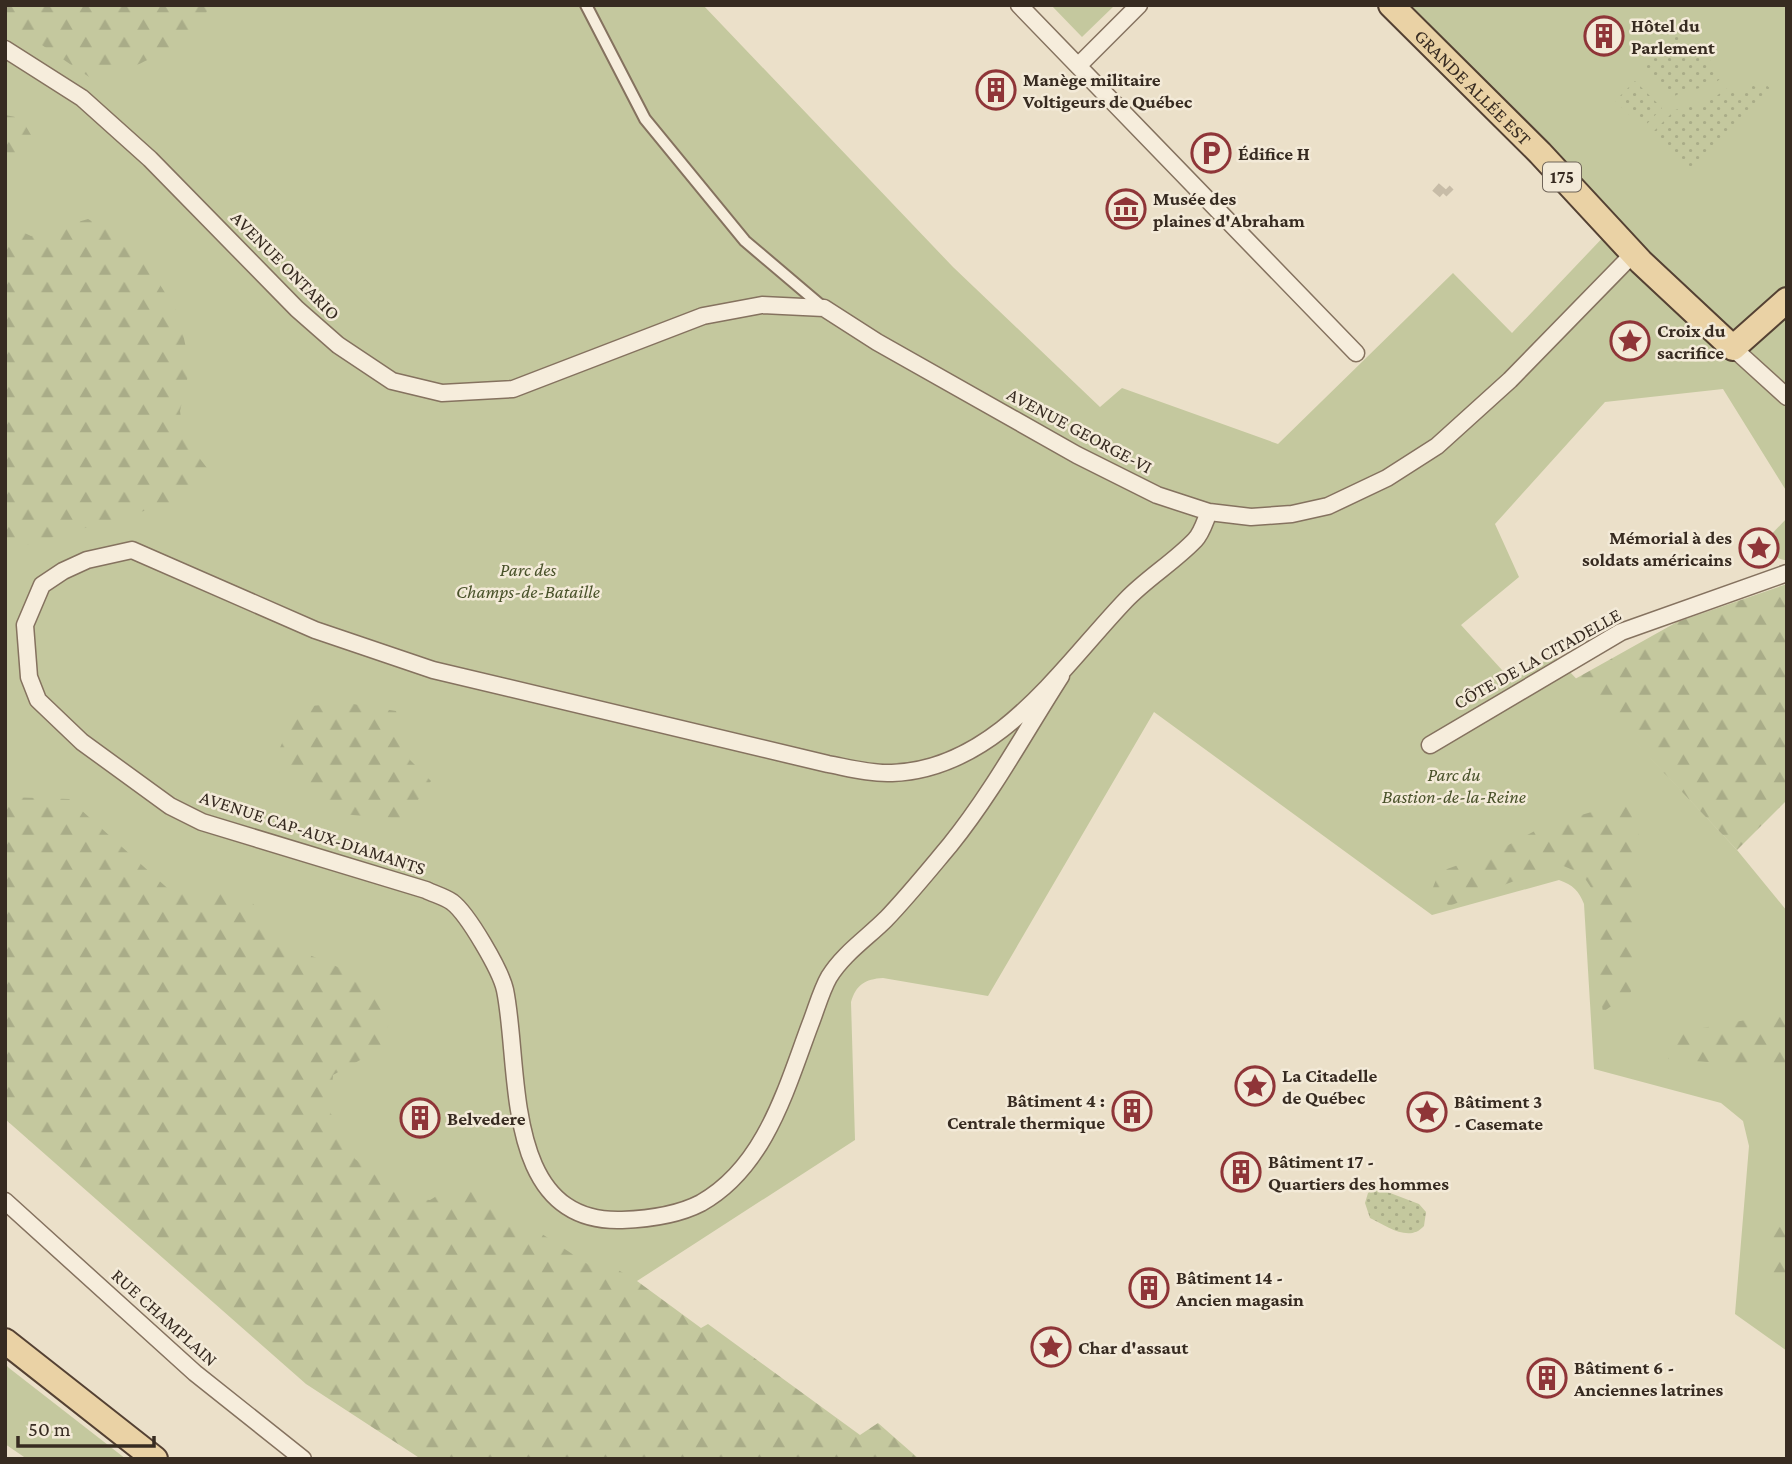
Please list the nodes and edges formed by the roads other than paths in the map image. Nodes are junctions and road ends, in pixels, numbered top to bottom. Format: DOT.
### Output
graph roads {
  1 [pos="586,5"];
  2 [pos="1019,5"];
  3 [pos="1139,5"];
  4 [pos="1391,5"];
  5 [pos="5,49"];
  6 [pos="1078,66"];
  7 [pos="1633,254"];
  8 [pos="1787,300"];
  9 [pos="824,308"];
  10 [pos="1732,348"];
  11 [pos="1356,353"];
  12 [pos="1787,397"];
  13 [pos="1209,512"];
  14 [pos="1787,573"];
  15 [pos="1061,676"];
  16 [pos="1430,745"];
  17 [pos="5,1201"];
  18 [pos="5,1341"];
  19 [pos="155,1459"];
  20 [pos="303,1459"];
  1 -- 9 [label="street, AVENUE GEORGE-VI"];
  2 -- 6 [label="street"];
  3 -- 6 [label="street"];
  4 -- 7 [label="main road, GRANDE ALLÉE EST / 175"];
  5 -- 9 [label="street, AVENUE ONTARIO"];
  6 -- 11 [label="street"];
  7 -- 10 [label="main road, GRANDE ALLÉE EST / 175"];
  7 -- 13 [label="street, AVENUE GEORGE-VI"];
  8 -- 10 [label="main road"];
  9 -- 13 [label="street, AVENUE GEORGE-VI"];
  10 -- 12 [label="street"];
  13 -- 15 [label="street, AVENUE CAP-AUX-DIAMANTS"];
  14 -- 16 [label="street, CÔTE DE LA CITADELLE"];
  15 -- 15 [label="street, AVENUE CAP-AUX-DIAMANTS"];
  17 -- 20 [label="street, RUE CHAMPLAIN"];
  18 -- 19 [label="main road"];
}
